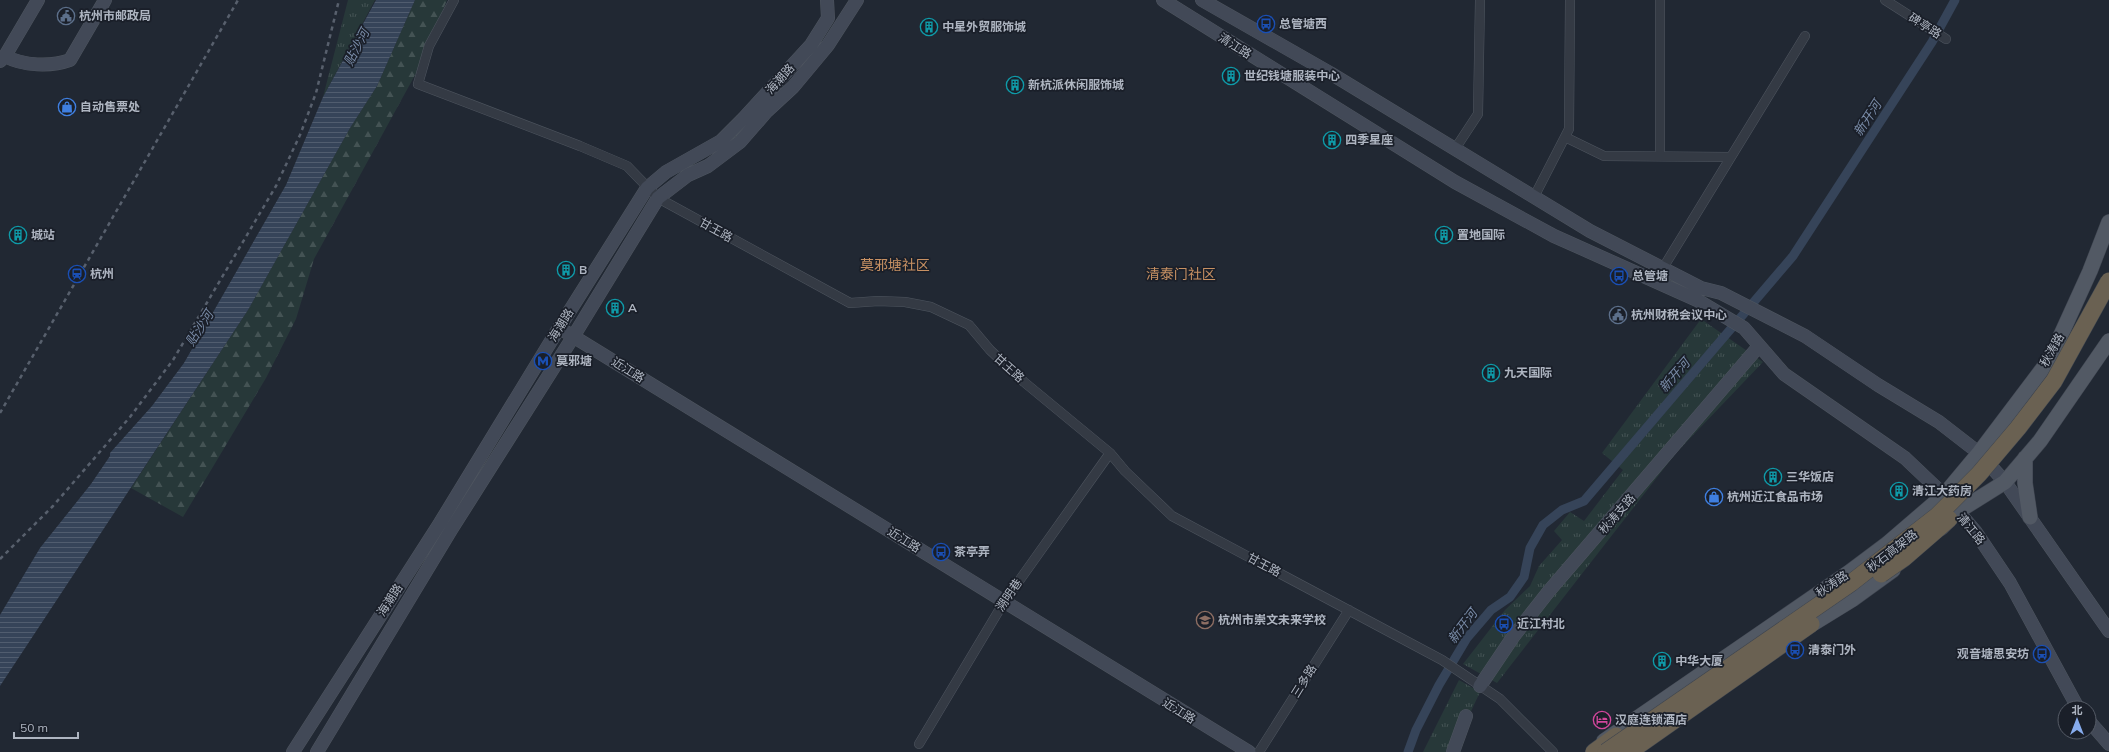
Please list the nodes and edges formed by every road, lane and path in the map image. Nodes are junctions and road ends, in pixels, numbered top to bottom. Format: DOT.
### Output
graph roads {
  1 [pos="38,0"];
  2 [pos="105,0"];
  3 [pos="454,0"];
  4 [pos="827,0"];
  5 [pos="837,0"];
  6 [pos="857,0"];
  7 [pos="1163,0"];
  8 [pos="1202,0"];
  9 [pos="1480,0"];
  10 [pos="1570,0"];
  11 [pos="1660,0"];
  12 [pos="1885,0"];
  13 [pos="828,18"];
  14 [pos="1805,36"];
  15 [pos="1946,39"];
  16 [pos="2,58"];
  17 [pos="1565,137"];
  18 [pos="1455,149"];
  19 [pos="1660,155"];
  20 [pos="1731,157"];
  21 [pos="647,188"];
  22 [pos="1534,197"];
  23 [pos="658,198"];
  24 [pos="2109,222"];
  25 [pos="1663,268"];
  26 [pos="2109,282"];
  27 [pos="1699,294"];
  28 [pos="2109,304"];
  29 [pos="559,328"];
  30 [pos="573,336"];
  31 [pos="2109,341"];
  32 [pos="1759,346"];
  33 [pos="1110,453"];
  34 [pos="1979,453"];
  35 [pos="2025,458"];
  36 [pos="2005,482"];
  37 [pos="1944,495"];
  38 [pos="1958,512"];
  39 [pos="2030,517"];
  40 [pos="1004,602"];
  41 [pos="1349,610"];
  42 [pos="1802,631"];
  43 [pos="2109,631"];
  44 [pos="1736,661"];
  45 [pos="1480,686"];
  46 [pos="2074,700"];
  47 [pos="1466,716"];
  48 [pos="2097,730"];
  49 [pos="919,744"];
  50 [pos="2109,744"];
  51 [pos="293,752"];
  52 [pos="317,752"];
  53 [pos="1249,752"];
  54 [pos="1259,752"];
  55 [pos="1453,752"];
  56 [pos="1554,752"];
  57 [pos="1588,752"];
  58 [pos="1594,752"];
  59 [pos="1606,752"];
  60 [pos="1619,752"];
  61 [pos="1629,752"];
  62 [pos="1640,752"];
  1 -- 16 [label="main road"];
  2 -- 16 [label="main road"];
  3 -- 21 [label="street, 甘王路"];
  4 -- 13 [label="main road"];
  5 -- 13 [label="main road, 海潮路"];
  6 -- 23 [label="main road, 海潮路"];
  7 -- 27 [label="main road, 清江路"];
  8 -- 18 [label="main road, 清江路"];
  9 -- 18 [label="street"];
  10 -- 17 [label="street"];
  11 -- 19 [label="street"];
  12 -- 15 [label="street, 碑亭路"];
  13 -- 21 [label="main road, 海潮路"];
  14 -- 20 [label="street"];
  17 -- 19 [label="street"];
  17 -- 22 [label="street"];
  18 -- 22 [label="main road, 清江路"];
  19 -- 20 [label="street"];
  20 -- 25 [label="street"];
  21 -- 23 [label="street, 甘王路"];
  21 -- 29 [label="main road, 海潮路"];
  22 -- 25 [label="main road, 清江路"];
  23 -- 30 [label="main road, 海潮路"];
  23 -- 33 [label="street, 甘王路"];
  24 -- 34 [label="main road, 秋涛路"];
  25 -- 27 [label="main road, 清江路"];
  26 -- 44 [label="highway, 秋石高架路, bridge"];
  27 -- 32 [label="main road, 清江路"];
  27 -- 34 [label="main road"];
  28 -- 42 [label="highway, 秋石高架路, bridge"];
  29 -- 30 [label="main road, 近江路"];
  29 -- 51 [label="main road, 海潮路"];
  30 -- 40 [label="main road, 近江路"];
  30 -- 52 [label="main road, 海潮路"];
  31 -- 35 [label="main road, 秋涛路"];
  32 -- 37 [label="main road, 清江路"];
  32 -- 45 [label="main road, 秋涛支路"];
  33 -- 40 [label="street, 溯明巷"];
  33 -- 41 [label="street, 甘王路"];
  34 -- 36 [label="main road"];
  34 -- 37 [label="main road, 秋涛路"];
  35 -- 36 [label="main road, 秋涛路"];
  35 -- 39 [label="main road"];
  36 -- 38 [label="main road, 秋涛路"];
  36 -- 39 [label="main road"];
  37 -- 38 [label="main road, 清江路"];
  37 -- 57 [label="main road, 秋涛路"];
  38 -- 46 [label="main road, 清江路"];
  38 -- 60 [label="main road, 秋涛路"];
  39 -- 43 [label="main road"];
  40 -- 49 [label="street, 溯明巷"];
  40 -- 53 [label="main road, 近江路"];
  41 -- 45 [label="street, 甘王路"];
  41 -- 54 [label="street, 三多路"];
  42 -- 61 [label="highway, 秋石高架路, bridge"];
  42 -- 62 [label="highway, bridge"];
  44 -- 58 [label="highway, bridge"];
  44 -- 59 [label="highway, 秋石高架路, bridge"];
  45 -- 56 [label="street, 甘王路"];
  47 -- 55 [label="main road"];
  48 -- 50 [label="main road"];
}
